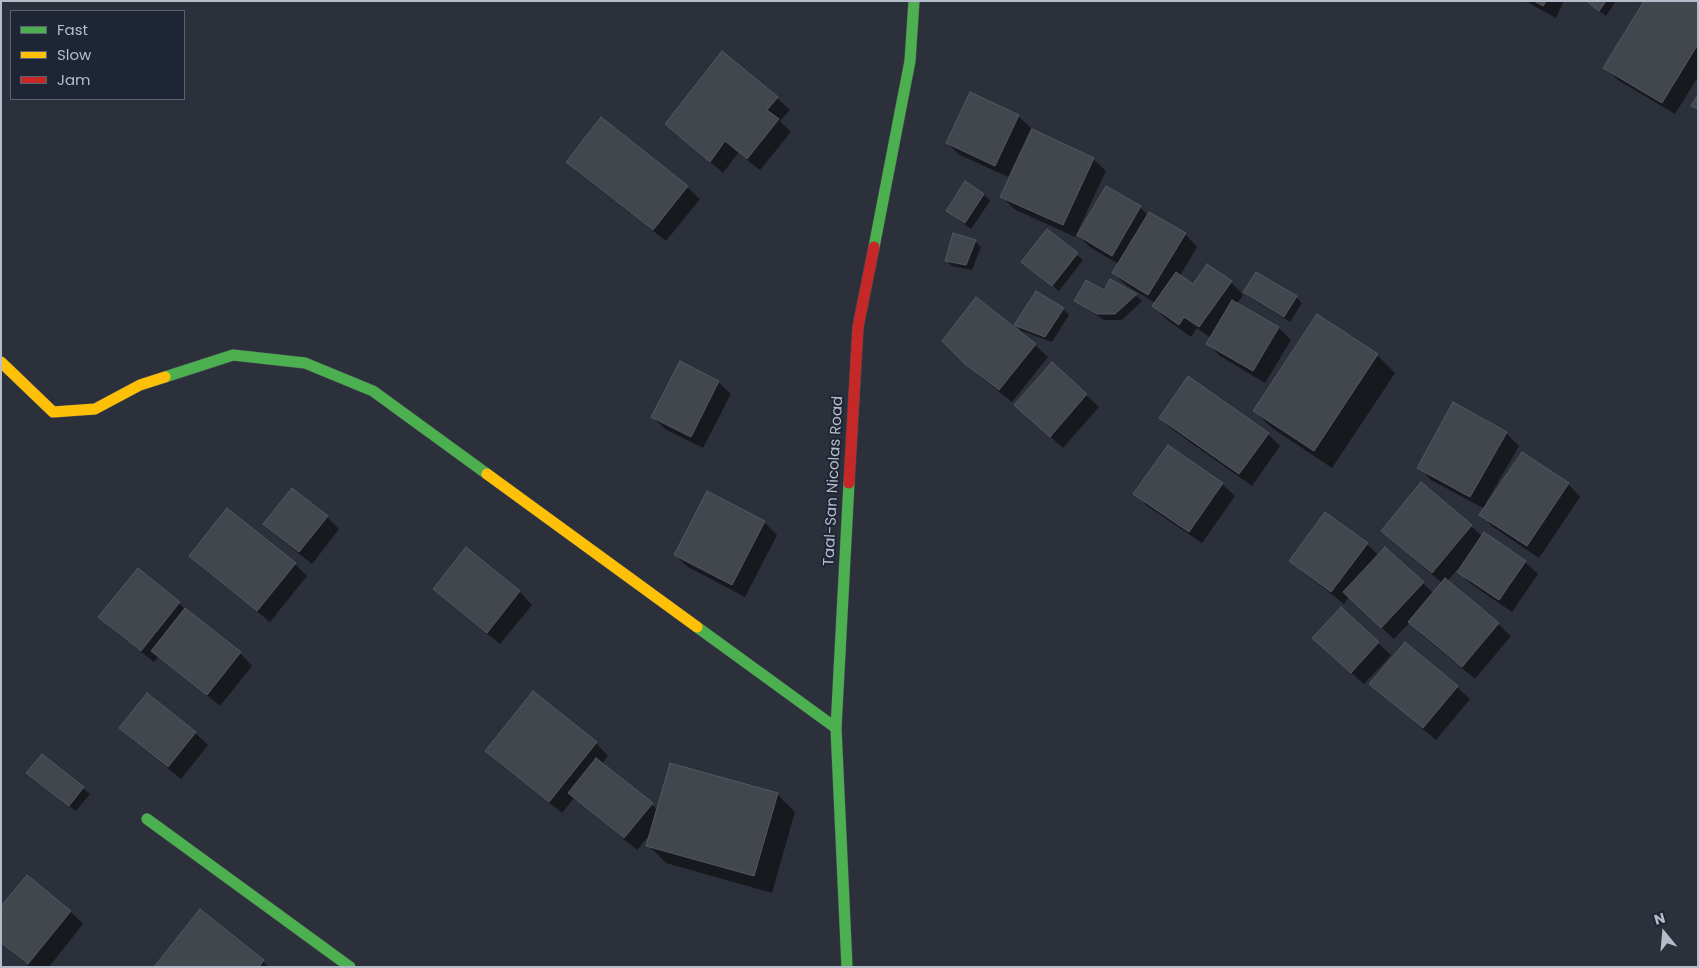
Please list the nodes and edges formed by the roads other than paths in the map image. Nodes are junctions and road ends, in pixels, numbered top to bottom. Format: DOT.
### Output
graph roads {
  1 [pos="914,1"];
  2 [pos="1,362"];
  3 [pos="836,728"];
  4 [pos="147,819"];
  5 [pos="350,967"];
  6 [pos="847,967"];
  1 -- 3 [label="street, Taal-San Nicolas Road"];
  2 -- 3 [label="street"];
  3 -- 6 [label="street, Taal-San Nicolas Road"];
  4 -- 5 [label="street"];
}
